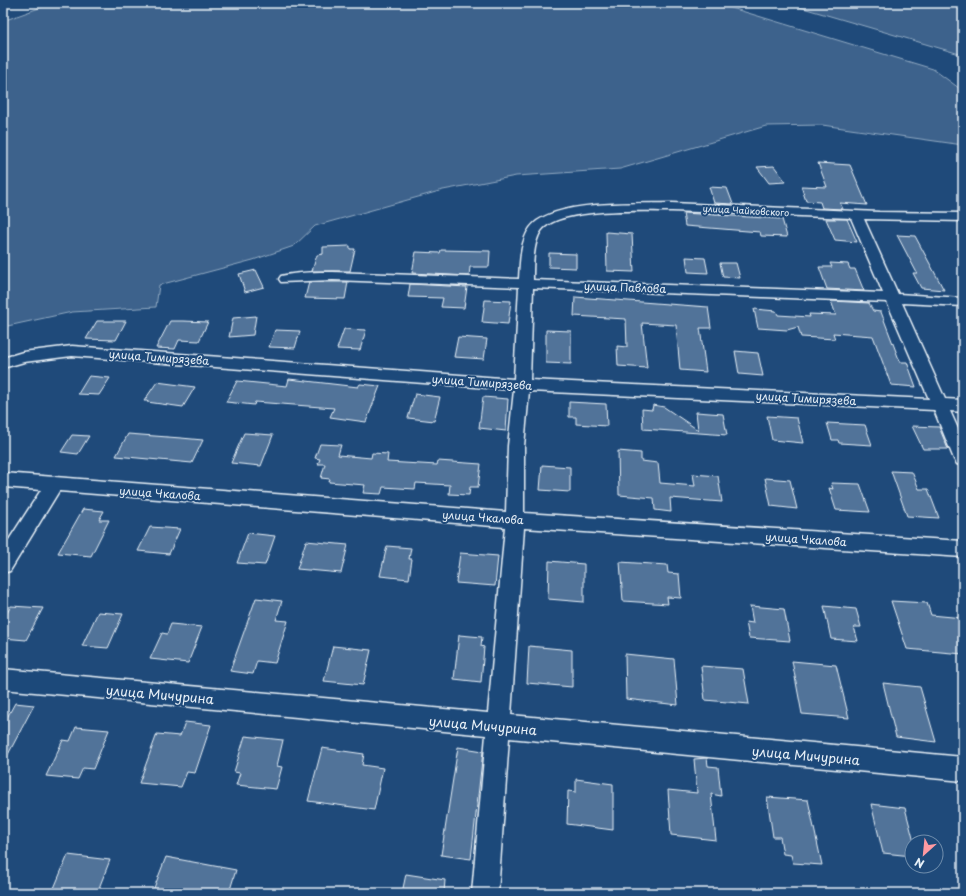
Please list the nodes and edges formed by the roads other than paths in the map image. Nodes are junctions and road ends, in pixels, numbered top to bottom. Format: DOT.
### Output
graph roads {
  1 [pos="856,215"];
  2 [pos="963,217"];
  3 [pos="286,279"];
  4 [pos="527,284"];
  5 [pos="893,298"];
  6 [pos="963,302"];
  7 [pos="3,363"];
  8 [pos="522,385"];
  9 [pos="939,404"];
  10 [pos="963,406"];
  11 [pos="963,459"];
  12 [pos="3,480"];
  13 [pos="54,485"];
  14 [pos="515,520"];
  15 [pos="963,549"];
  16 [pos="3,565"];
  17 [pos="3,679"];
  18 [pos="500,727"];
  19 [pos="963,769"];
  20 [pos="485,893"];
  1 -- 2 [label="street, улица Чайковского"];
  1 -- 4 [label="street, улица Чайковского"];
  1 -- 5 [label="street"];
  3 -- 4 [label="street, улица Павлова"];
  4 -- 5 [label="street, улица Павлова"];
  4 -- 8 [label="street"];
  5 -- 6 [label="street, улица Павлова"];
  5 -- 9 [label="street"];
  7 -- 8 [label="street, улица Тимирязева"];
  8 -- 9 [label="street, улица Тимирязева"];
  8 -- 14 [label="street"];
  9 -- 10 [label="street, улица Тимирязева"];
  9 -- 11 [label="street"];
  12 -- 13 [label="street, улица Чкалова"];
  13 -- 14 [label="street, улица Чкалова"];
  13 -- 16 [label="street"];
  14 -- 15 [label="street, улица Чкалова"];
  14 -- 18 [label="street"];
  17 -- 18 [label="street, улица Мичурина"];
  18 -- 19 [label="street, улица Мичурина"];
  18 -- 20 [label="street"];
}
